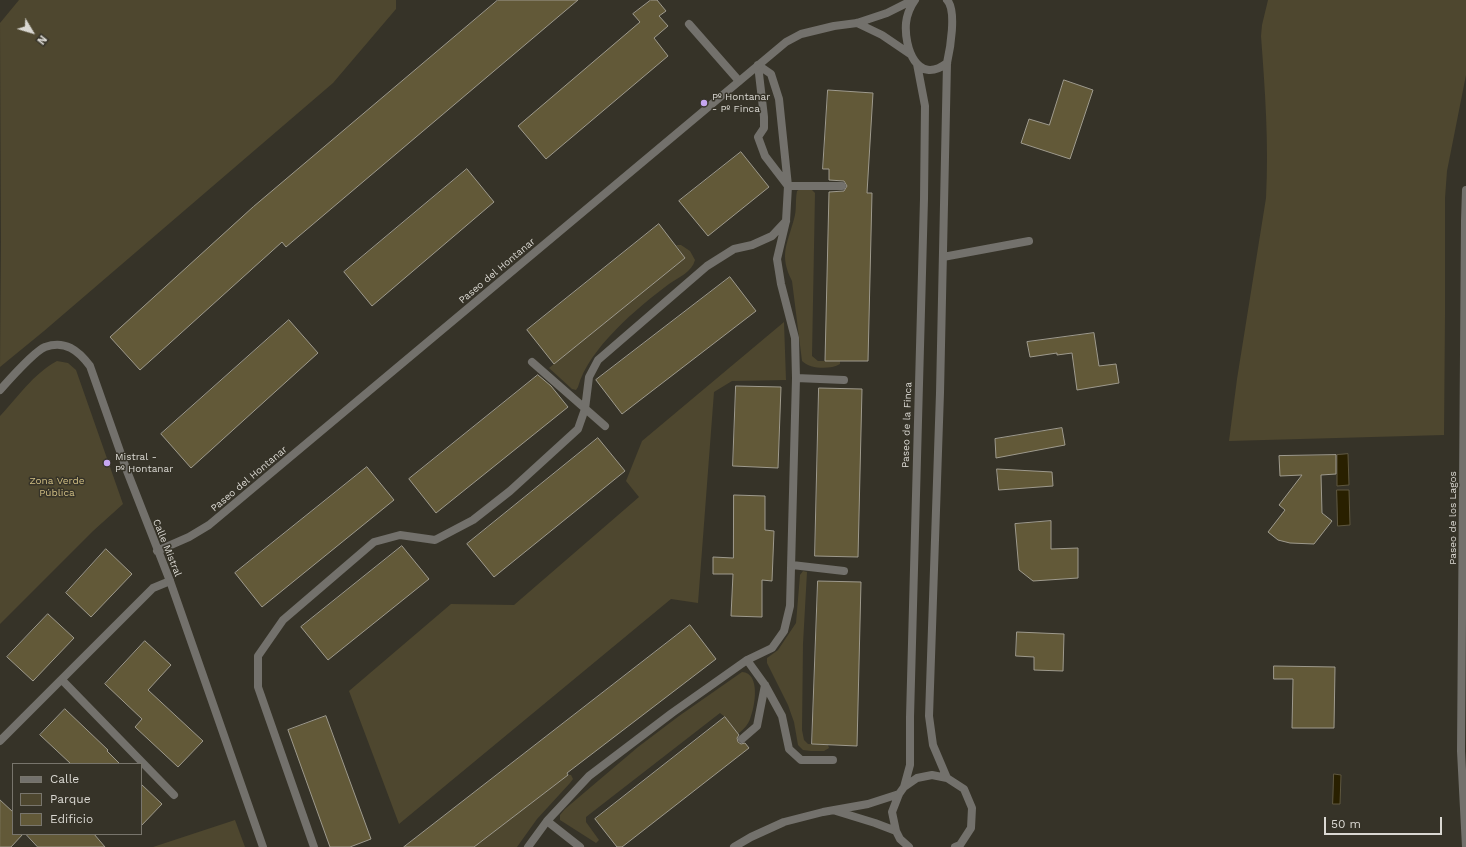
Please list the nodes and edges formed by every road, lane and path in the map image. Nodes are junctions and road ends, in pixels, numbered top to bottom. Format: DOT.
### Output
graph roads {
  1 [pos="914,0"];
  2 [pos="949,1"];
  3 [pos="857,23"];
  4 [pos="689,24"];
  5 [pos="910,54"];
  6 [pos="947,63"];
  7 [pos="917,64"];
  8 [pos="758,65"];
  9 [pos="739,81"];
  10 [pos="788,186"];
  11 [pos="842,186"];
  12 [pos="1466,190"];
  13 [pos="786,221"];
  14 [pos="1029,241"];
  15 [pos="943,257"];
  16 [pos="532,362"];
  17 [pos="796,378"];
  18 [pos="844,380"];
  19 [pos="0,390"];
  20 [pos="585,409"];
  21 [pos="605,426"];
  22 [pos="158,552"];
  23 [pos="792,565"];
  24 [pos="844,571"];
  25 [pos="170,581"];
  26 [pos="747,660"];
  27 [pos="62,680"];
  28 [pos="765,685"];
  29 [pos="742,739"];
  30 [pos="0,741"];
  31 [pos="833,760"];
  32 [pos="947,778"];
  33 [pos="904,787"];
  34 [pos="899,794"];
  35 [pos="174,795"];
  36 [pos="833,810"];
  37 [pos="546,821"];
  38 [pos="896,831"];
  39 [pos="901,843"];
  40 [pos="263,847"];
  41 [pos="314,847"];
  42 [pos="528,847"];
  43 [pos="580,847"];
  44 [pos="734,847"];
  45 [pos="909,847"];
  46 [pos="955,847"];
  47 [pos="1466,847"];
  1 -- 3 [label="street, Paseo del Hontanar"];
  1 -- 5 [label="street"];
  2 -- 6 [label="street"];
  3 -- 5 [label="street"];
  3 -- 8 [label="street, Paseo del Hontanar"];
  4 -- 9 [label="street"];
  5 -- 7 [label="street"];
  6 -- 7 [label="street"];
  6 -- 15 [label="street"];
  7 -- 33 [label="street, Paseo de la Finca"];
  8 -- 9 [label="street, Paseo del Hontanar"];
  8 -- 10 [label="street"];
  8 -- 10 [label="street"];
  9 -- 22 [label="street, Paseo del Hontanar"];
  10 -- 11 [label="street"];
  10 -- 13 [label="street"];
  12 -- 47 [label="street, Paseo de los Lagos"];
  13 -- 17 [label="street"];
  13 -- 20 [label="street"];
  14 -- 15 [label="street"];
  15 -- 32 [label="street"];
  16 -- 20 [label="street"];
  17 -- 18 [label="street"];
  17 -- 23 [label="street"];
  19 -- 22 [label="street, Calle Mistral"];
  20 -- 21 [label="street"];
  20 -- 41 [label="street"];
  22 -- 25 [label="street, Calle Mistral"];
  23 -- 24 [label="street"];
  23 -- 26 [label="street"];
  25 -- 27 [label="street"];
  25 -- 40 [label="street, Calle Mistral"];
  26 -- 28 [label="street"];
  26 -- 37 [label="street"];
  27 -- 30 [label="street"];
  27 -- 35 [label="street"];
  28 -- 29 [label="street"];
  28 -- 31 [label="street"];
  32 -- 33 [label="street"];
  32 -- 46 [label="street"];
  33 -- 34 [label="street"];
  34 -- 36 [label="street"];
  34 -- 38 [label="street"];
  36 -- 38 [label="street"];
  36 -- 44 [label="street"];
  37 -- 42 [label="street"];
  37 -- 43 [label="street"];
  38 -- 39 [label="street"];
  39 -- 45 [label="street"];
}
